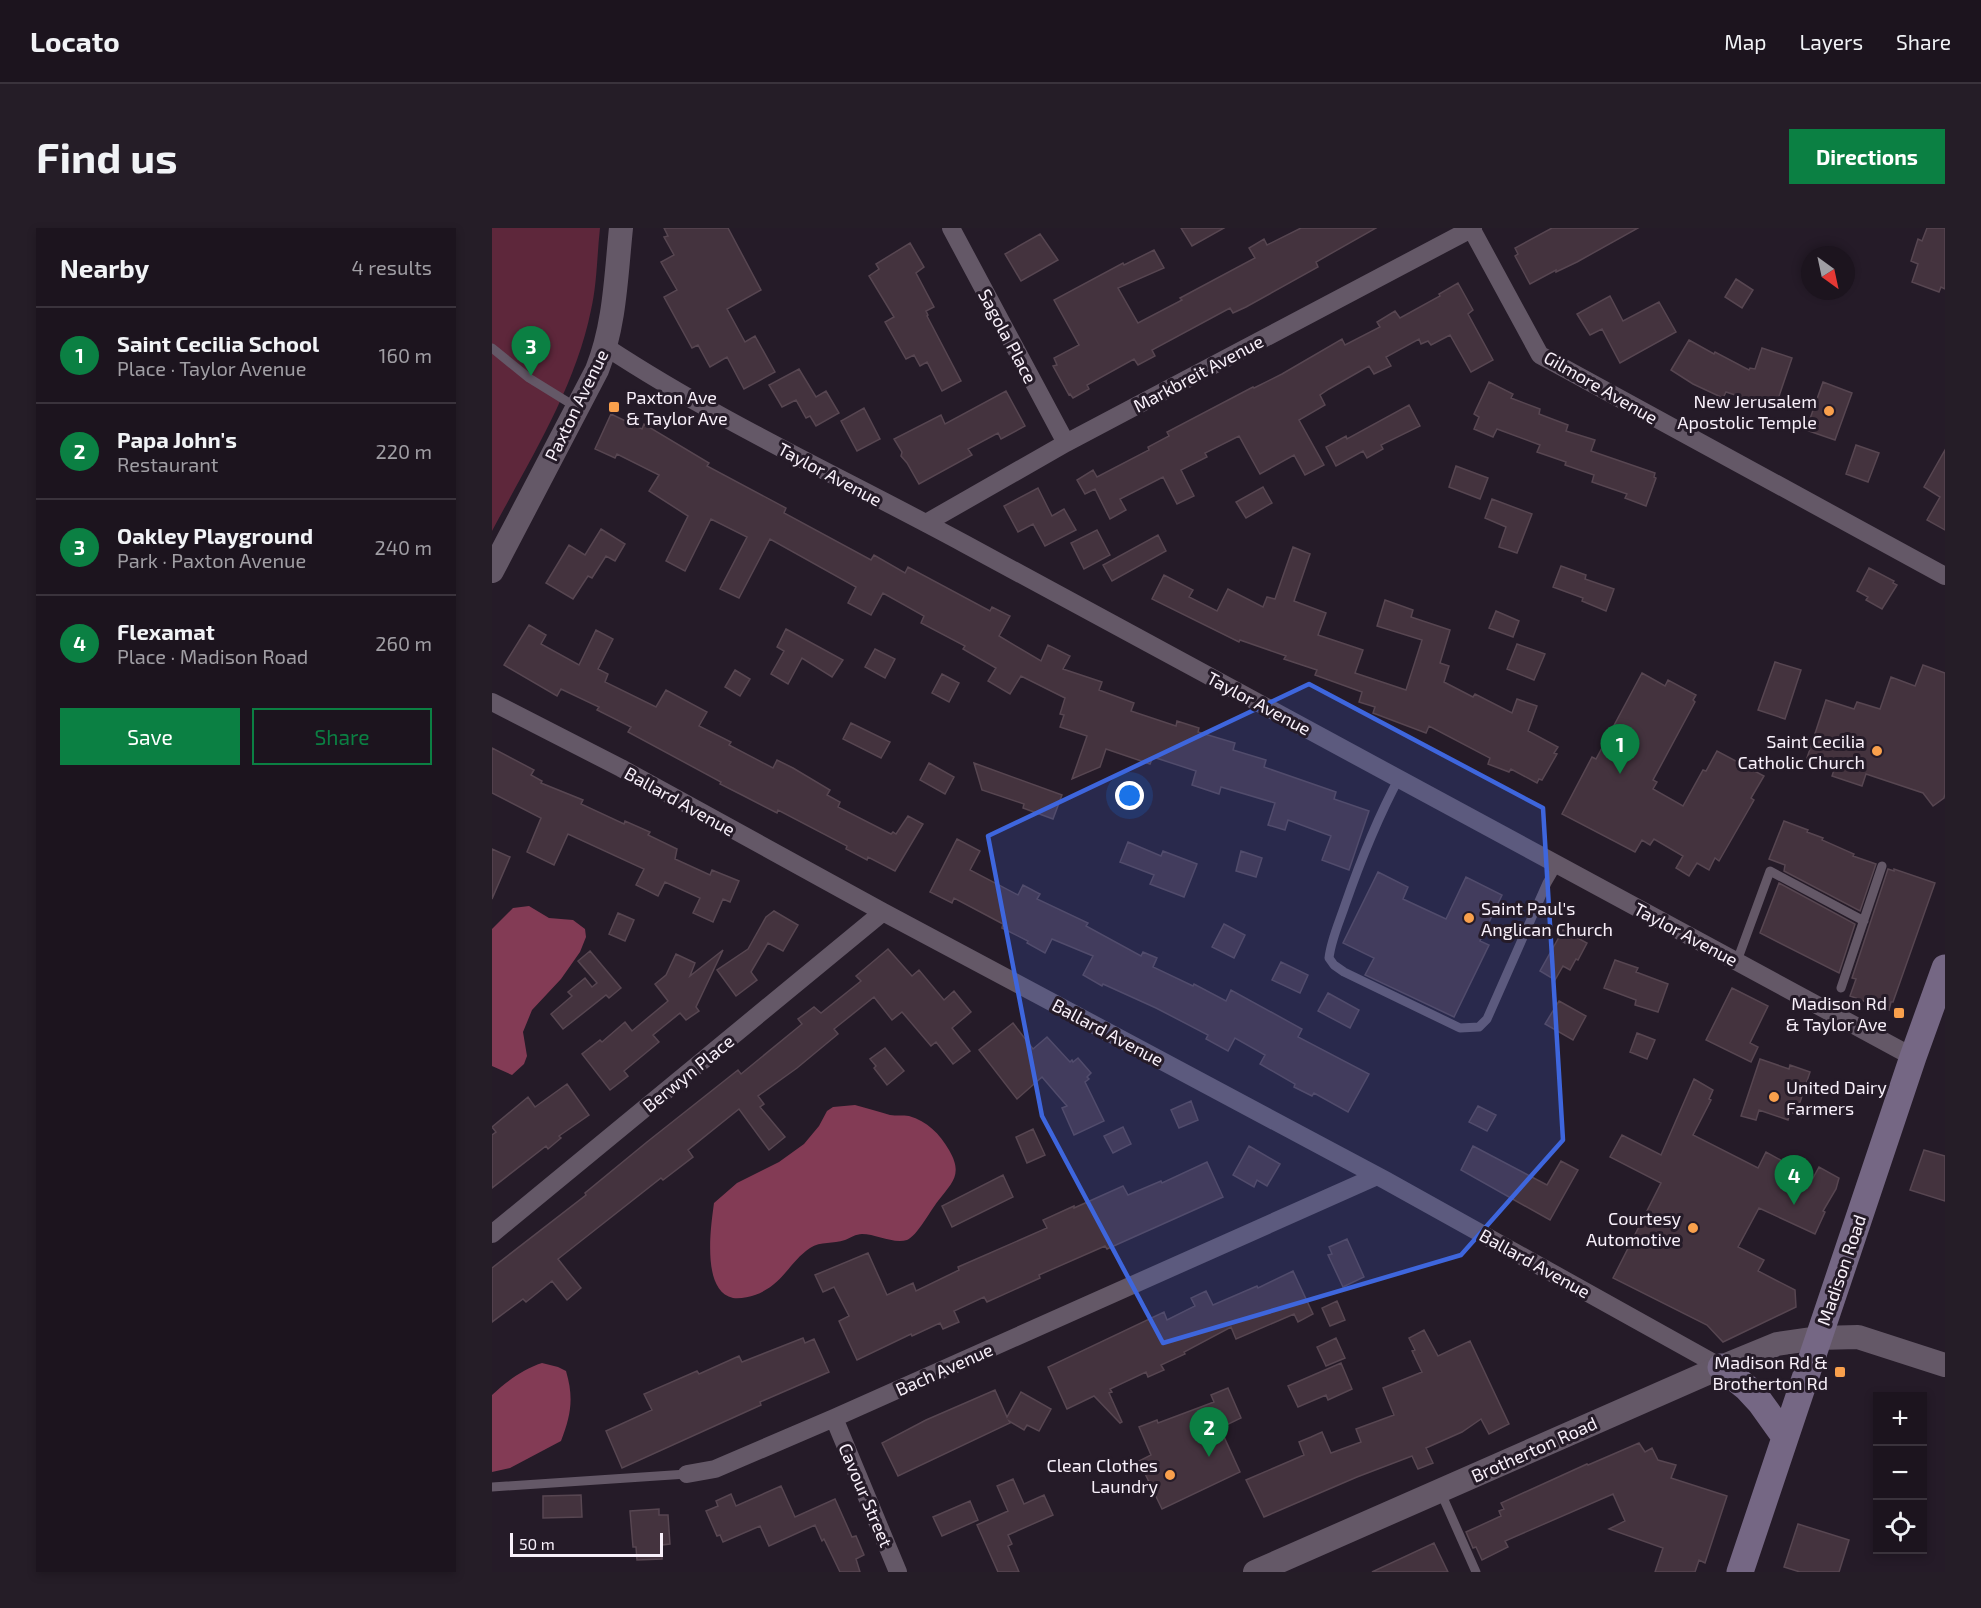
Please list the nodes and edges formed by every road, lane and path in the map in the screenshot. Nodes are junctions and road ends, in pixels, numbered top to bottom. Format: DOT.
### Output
graph roads {
  1 [pos="621,228"];
  2 [pos="951,228"];
  3 [pos="1472,228"];
  4 [pos="492,348"];
  5 [pos="606,348"];
  6 [pos="577,408"];
  7 [pos="1066,443"];
  8 [pos="926,523"];
  9 [pos="492,571"];
  10 [pos="1945,576"];
  11 [pos="492,702"];
  12 [pos="1399,778"];
  13 [pos="1558,864"];
  14 [pos="1882,866"];
  15 [pos="883,912"];
  16 [pos="1864,921"];
  17 [pos="1737,961"];
  18 [pos="1945,968"];
  19 [pos="1841,988"];
  20 [pos="1912,1057"];
  21 [pos="1377,1176"];
  22 [pos="492,1234"];
  23 [pos="1818,1338"];
  24 [pos="1945,1365"];
  25 [pos="1721,1366"];
  26 [pos="834,1418"];
  27 [pos="1785,1437"];
  28 [pos="687,1474"];
  29 [pos="492,1487"];
  30 [pos="1440,1490"];
  31 [pos="898,1572"];
  32 [pos="1255,1572"];
  33 [pos="1476,1572"];
  34 [pos="1740,1572"];
  1 -- 5 [label="street, Paxton Avenue"];
  2 -- 7 [label="street, Sagola Place"];
  3 -- 7 [label="street, Markbreit Avenue"];
  3 -- 10 [label="street, Gilmore Avenue"];
  4 -- 6 [label="lane"];
  5 -- 6 [label="street, Paxton Avenue"];
  5 -- 8 [label="street, Taylor Avenue"];
  6 -- 9 [label="street, Paxton Avenue"];
  7 -- 8 [label="street, Markbreit Avenue"];
  8 -- 12 [label="street, Taylor Avenue"];
  11 -- 15 [label="street, Ballard Avenue"];
  12 -- 13 [label="street, Taylor Avenue"];
  12 -- 13 [label="lane"];
  13 -- 17 [label="street, Taylor Avenue"];
  14 -- 16 [label="lane"];
  15 -- 21 [label="street, Ballard Avenue"];
  15 -- 22 [label="street, Berwyn Place"];
  16 -- 17 [label="lane"];
  16 -- 19 [label="lane"];
  17 -- 20 [label="street, Taylor Avenue"];
  18 -- 20 [label="main road, Madison Road"];
  20 -- 23 [label="main road, Madison Road"];
  21 -- 25 [label="street, Ballard Avenue"];
  21 -- 26 [label="street, Bach Avenue"];
  23 -- 24 [label="street, Brotherton Road"];
  23 -- 25 [label="street, Brotherton Road"];
  23 -- 27 [label="main road, Madison Road"];
  25 -- 27 [label="main road"];
  25 -- 30 [label="street, Brotherton Road"];
  26 -- 28 [label="street, Bach Avenue"];
  26 -- 31 [label="street, Cavour Street"];
  27 -- 34 [label="main road, Madison Road"];
  28 -- 29 [label="lane, Bach Avenue"];
  30 -- 32 [label="street, Brotherton Road"];
  30 -- 33 [label="lane"];
}
